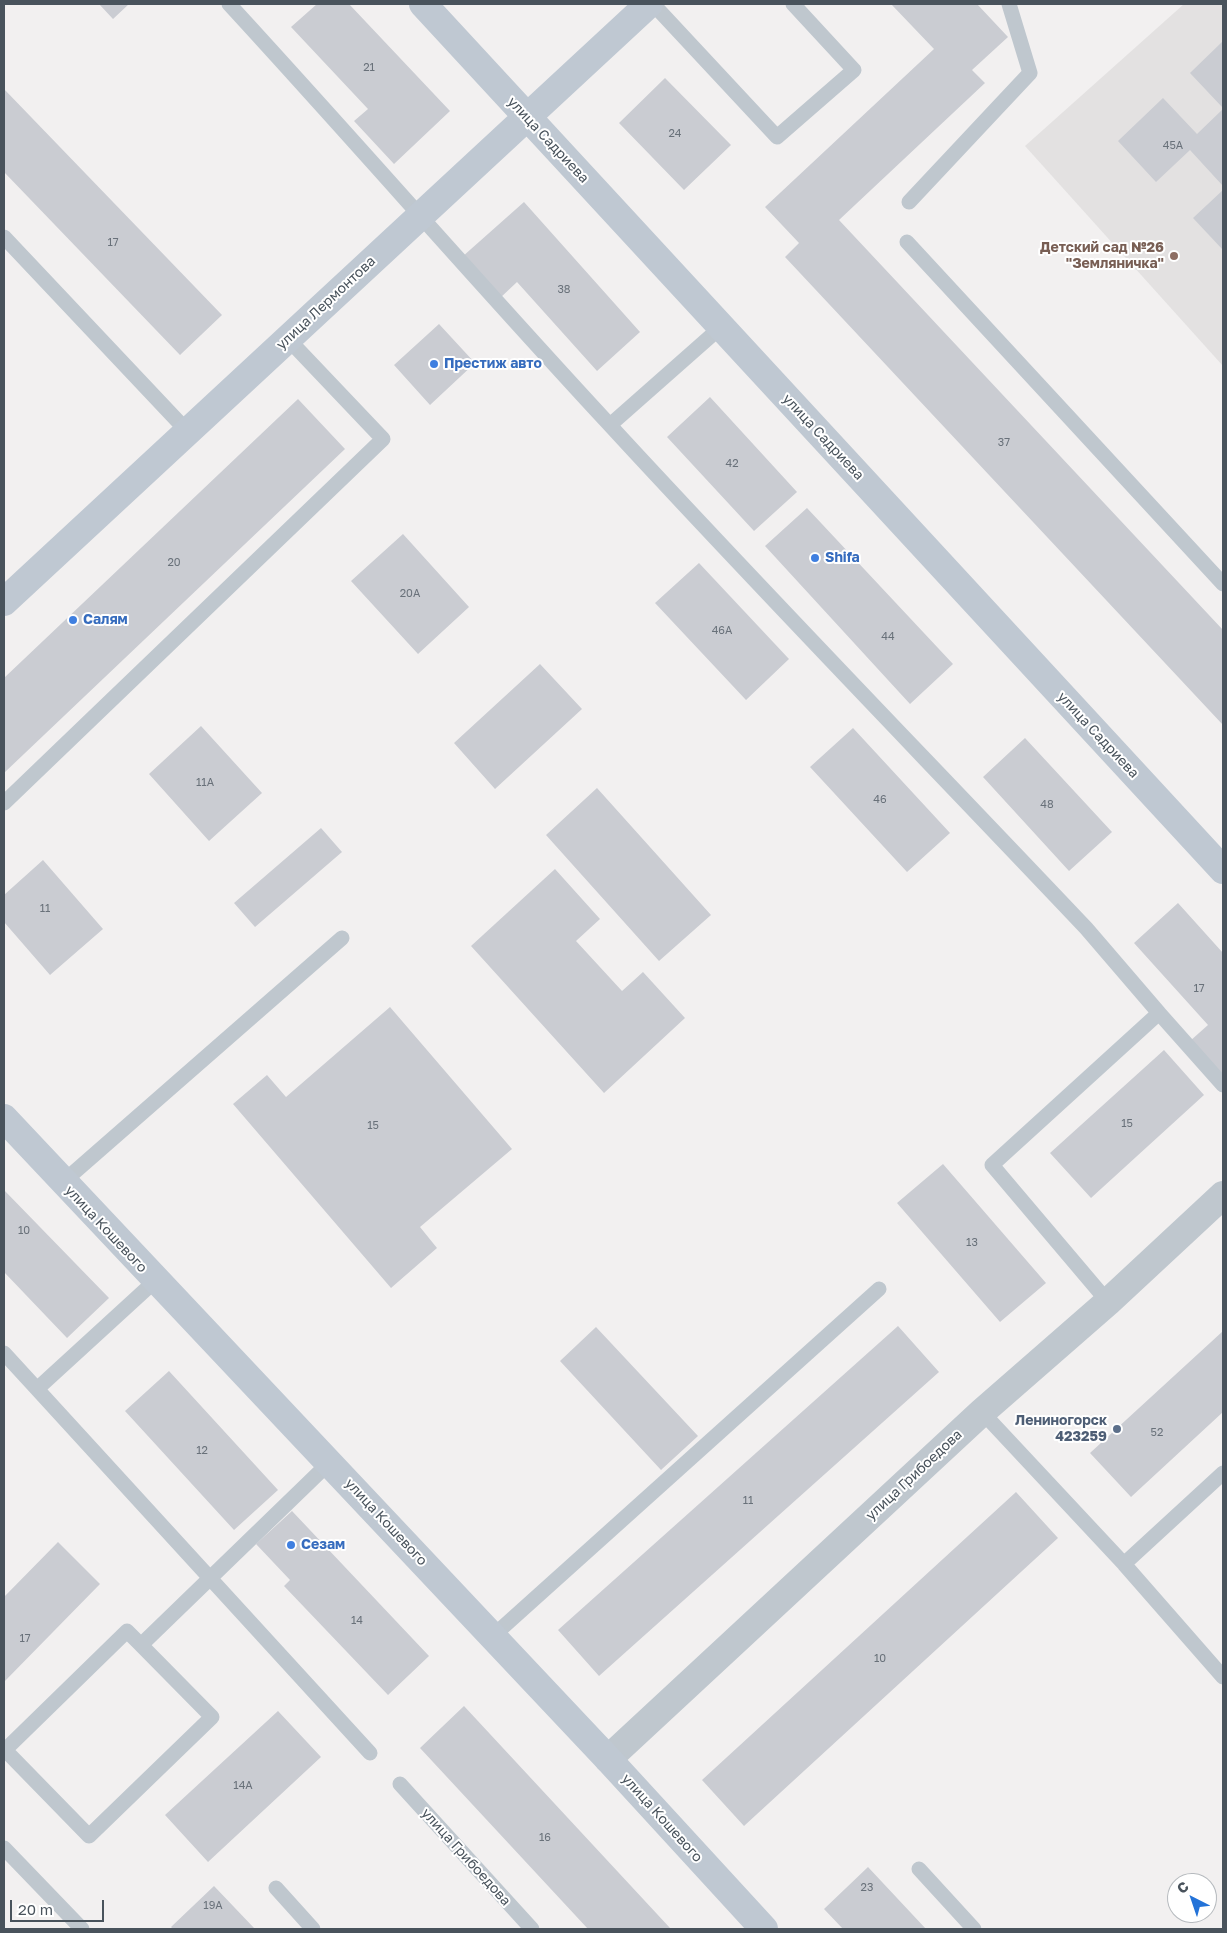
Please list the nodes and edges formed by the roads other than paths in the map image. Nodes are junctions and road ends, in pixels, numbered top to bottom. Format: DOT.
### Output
graph roads {
  1 [pos="229,4"];
  2 [pos="423,4"];
  3 [pos="649,4"];
  4 [pos="653,4"];
  5 [pos="793,4"];
  6 [pos="1009,4"];
  7 [pos="527,117"];
  8 [pos="909,202"];
  9 [pos="419,217"];
  10 [pos="4,236"];
  11 [pos="907,242"];
  12 [pos="721,327"];
  13 [pos="288,339"];
  14 [pos="610,425"];
  15 [pos="188,432"];
  16 [pos="1223,584"];
  17 [pos="4,602"];
  18 [pos="4,803"];
  19 [pos="1223,870"];
  20 [pos="342,938"];
  21 [pos="1159,1013"];
  22 [pos="1223,1085"];
  23 [pos="4,1118"];
  24 [pos="63,1182"];
  25 [pos="1223,1196"];
  26 [pos="155,1281"];
  27 [pos="879,1289"];
  28 [pos="1108,1302"];
  29 [pos="4,1353"];
  30 [pos="37,1389"];
  31 [pos="982,1412"];
  32 [pos="330,1462"];
  33 [pos="1223,1473"];
  34 [pos="1124,1564"];
  35 [pos="209,1578"];
  36 [pos="493,1636"];
  37 [pos="141,1645"];
  38 [pos="1223,1677"];
  39 [pos="370,1753"];
  40 [pos="608,1759"];
  41 [pos="400,1784"];
  42 [pos="4,1848"];
  43 [pos="919,1870"];
  44 [pos="276,1888"];
  45 [pos="82,1929"];
  46 [pos="313,1929"];
  47 [pos="532,1929"];
  48 [pos="764,1929"];
  49 [pos="974,1929"];
  1 -- 9 [label="lane"];
  2 -- 7 [label="street, улица Садриева"];
  3 -- 7 [label="street, улица Лермонтова"];
  4 -- 5 [label="lane"];
  6 -- 8 [label="lane"];
  7 -- 9 [label="street, улица Лермонтова"];
  7 -- 12 [label="street, улица Садриева"];
  9 -- 13 [label="street, улица Лермонтова"];
  9 -- 14 [label="lane"];
  10 -- 15 [label="lane"];
  11 -- 16 [label="lane"];
  12 -- 14 [label="lane"];
  12 -- 19 [label="street, улица Садриева"];
  13 -- 15 [label="street, улица Лермонтова"];
  13 -- 18 [label="lane"];
  14 -- 21 [label="lane"];
  15 -- 17 [label="street, улица Лермонтова"];
  20 -- 24 [label="lane"];
  21 -- 22 [label="lane"];
  21 -- 28 [label="lane"];
  23 -- 24 [label="street, улица Кошевого"];
  24 -- 26 [label="street, улица Кошевого"];
  25 -- 28 [label="street, улица Грибоедова"];
  26 -- 30 [label="lane"];
  26 -- 32 [label="street, улица Кошевого"];
  27 -- 36 [label="lane"];
  28 -- 31 [label="street, улица Грибоедова"];
  29 -- 30 [label="lane"];
  30 -- 35 [label="lane"];
  31 -- 34 [label="lane"];
  31 -- 40 [label="street, улица Грибоедова"];
  32 -- 35 [label="lane"];
  32 -- 36 [label="street, улица Кошевого"];
  33 -- 34 [label="lane"];
  34 -- 38 [label="lane"];
  35 -- 37 [label="lane"];
  35 -- 39 [label="lane"];
  36 -- 40 [label="street, улица Кошевого"];
  37 -- 37 [label="lane"];
  40 -- 48 [label="street, улица Кошевого"];
  41 -- 47 [label="lane, улица Грибоедова"];
  42 -- 45 [label="lane"];
  43 -- 49 [label="lane"];
  44 -- 46 [label="lane"];
}
